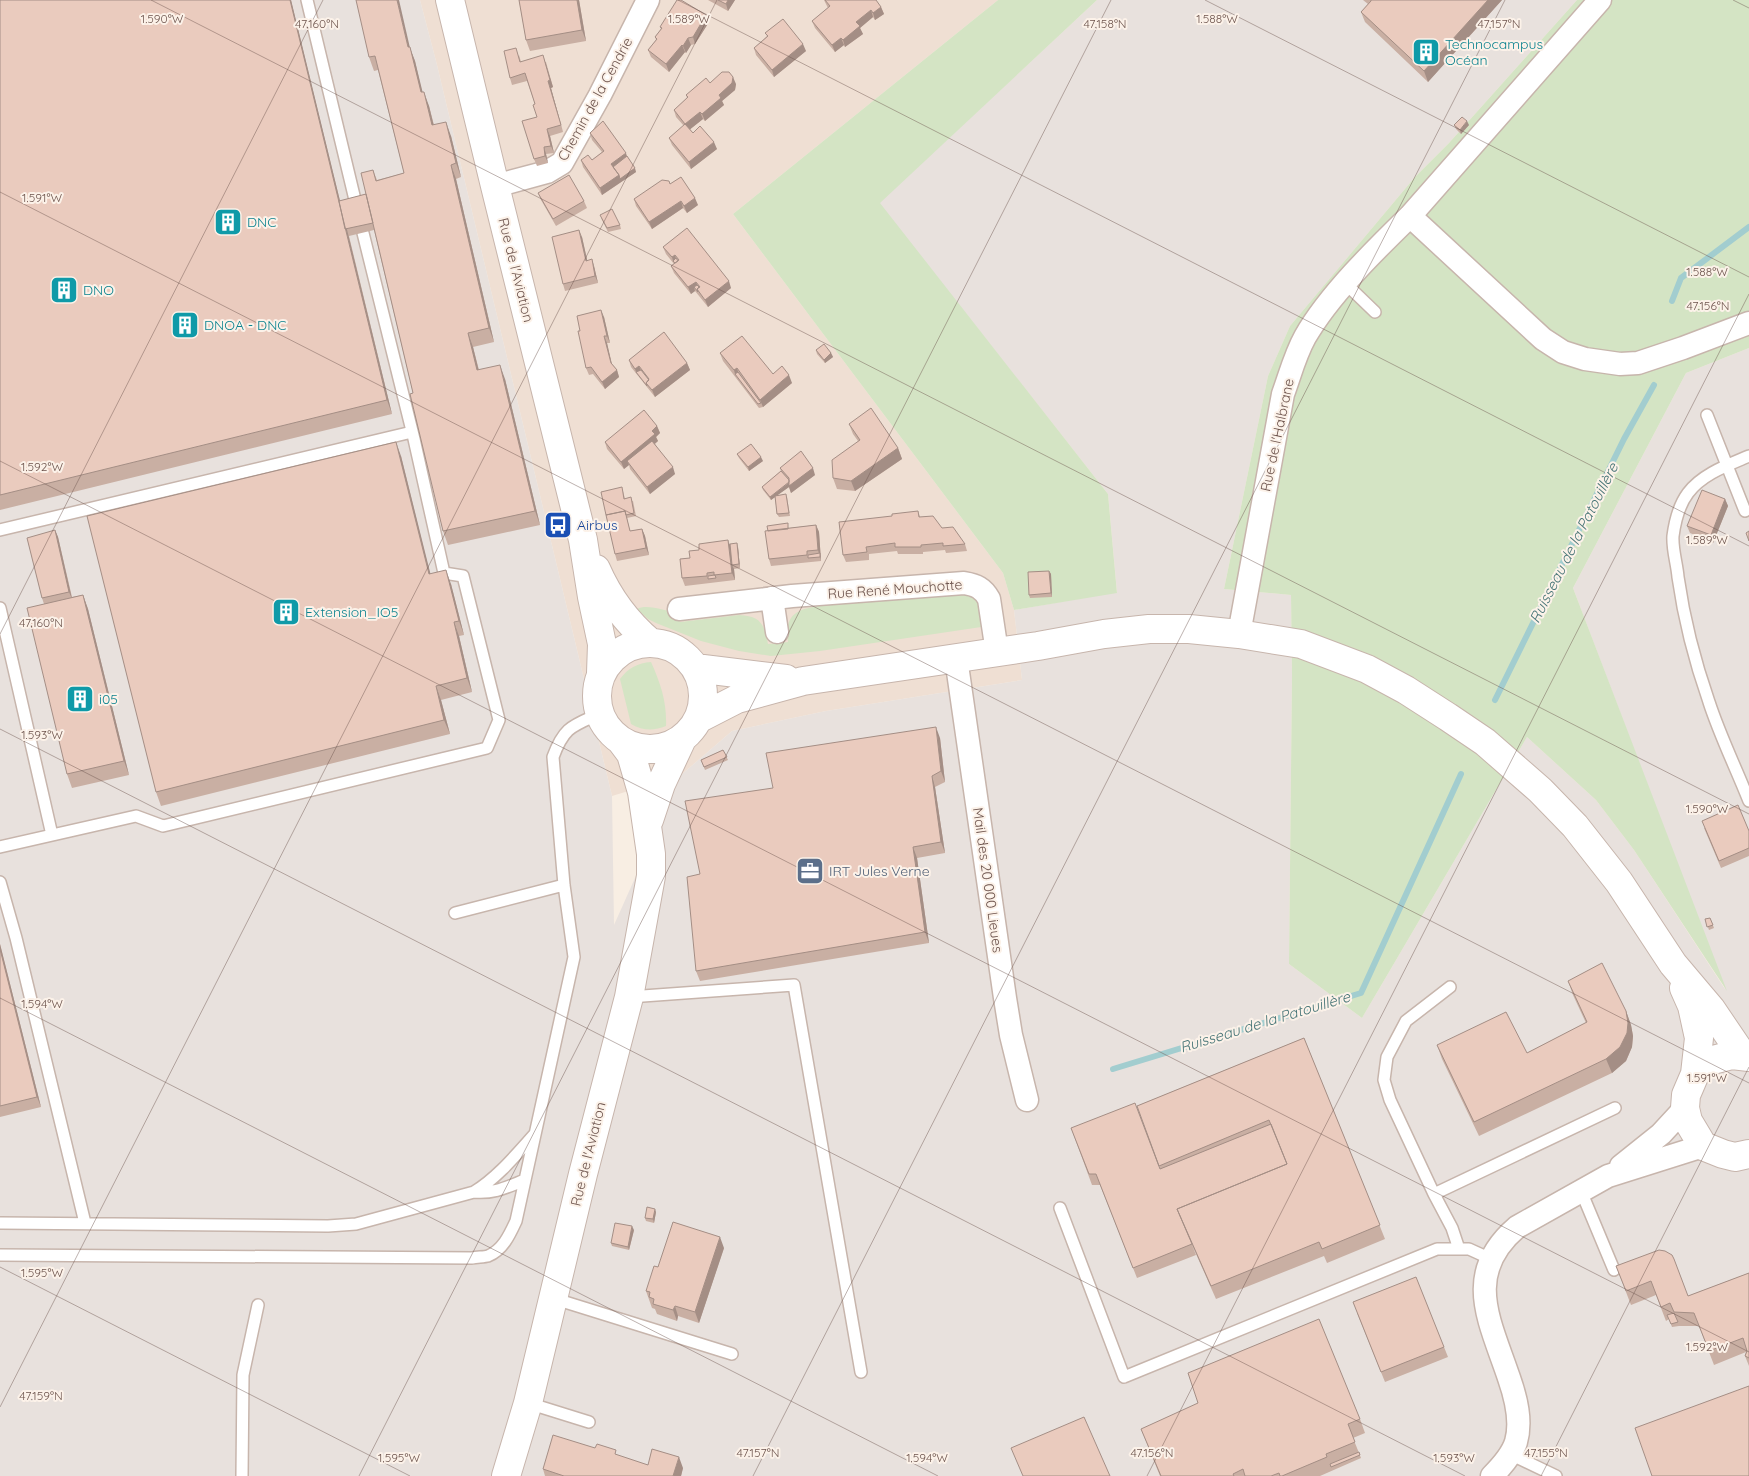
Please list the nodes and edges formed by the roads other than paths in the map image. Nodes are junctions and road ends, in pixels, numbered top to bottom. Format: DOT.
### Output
graph roads {
  1 [pos="307,0"];
  2 [pos="450,0"];
  3 [pos="648,0"];
  4 [pos="1600,0"];
  5 [pos="494,186"];
  6 [pos="356,204"];
  7 [pos="1410,216"];
  8 [pos="363,233"];
  9 [pos="1346,284"];
  10 [pos="1375,312"];
  11 [pos="1749,323"];
  12 [pos="1707,415"];
  13 [pos="412,432"];
  14 [pos="1749,456"];
  15 [pos="1727,466"];
  16 [pos="1746,510"];
  17 [pos="0,530"];
  18 [pos="583,540"];
  19 [pos="772,598"];
  20 [pos="0,608"];
  21 [pos="679,609"];
  22 [pos="777,632"];
  23 [pos="1239,634"];
  24 [pos="651,643"];
  25 [pos="997,652"];
  26 [pos="956,658"];
  27 [pos="695,668"];
  28 [pos="601,673"];
  29 [pos="803,681"];
  30 [pos="599,714"];
  31 [pos="690,729"];
  32 [pos="622,742"];
  33 [pos="1749,801"];
  34 [pos="647,829"];
  35 [pos="52,835"];
  36 [pos="0,847"];
  37 [pos="0,882"];
  38 [pos="564,885"];
  39 [pos="455,913"];
  40 [pos="1673,964"];
  41 [pos="1450,987"];
  42 [pos="629,997"];
  43 [pos="1746,1056"];
  44 [pos="1695,1074"];
  45 [pos="1027,1100"];
  46 [pos="1614,1108"];
  47 [pos="1685,1108"];
  48 [pos="535,1134"];
  49 [pos="1703,1146"];
  50 [pos="1744,1162"];
  51 [pos="1608,1176"];
  52 [pos="525,1180"];
  53 [pos="1581,1191"];
  54 [pos="474,1192"];
  55 [pos="1434,1194"];
  56 [pos="1060,1208"];
  57 [pos="0,1223"];
  58 [pos="85,1224"];
  59 [pos="1459,1249"];
  60 [pos="0,1255"];
  61 [pos="1491,1259"];
  62 [pos="1614,1270"];
  63 [pos="552,1298"];
  64 [pos="258,1305"];
  65 [pos="732,1354"];
  66 [pos="861,1372"];
  67 [pos="528,1403"];
  68 [pos="589,1422"];
  69 [pos="1510,1454"];
  70 [pos="242,1476"];
  71 [pos="506,1476"];
  72 [pos="1492,1476"];
  73 [pos="1556,1476"];
  1 -- 6 [label="lane"];
  2 -- 5 [label="street, Rue de l'Aviation"];
  3 -- 5 [label="street, Chemin de la Cendrie"];
  4 -- 7 [label="street, Rue de l'Halbrane"];
  5 -- 18 [label="street, Rue de l'Aviation"];
  7 -- 9 [label="street, Rue de l'Halbrane"];
  7 -- 11 [label="street"];
  8 -- 13 [label="lane"];
  9 -- 10 [label="lane"];
  9 -- 23 [label="street, Rue de l'Halbrane"];
  12 -- 15 [label="lane"];
  13 -- 17 [label="lane"];
  13 -- 35 [label="lane"];
  14 -- 15 [label="lane"];
  15 -- 16 [label="lane"];
  15 -- 33 [label="lane"];
  18 -- 24 [label="street, Rue de l'Aviation"];
  18 -- 28 [label="street, Rue de l'Aviation"];
  19 -- 21 [label="street, Rue René Mouchotte"];
  19 -- 22 [label="street"];
  19 -- 25 [label="street, Rue René Mouchotte"];
  20 -- 35 [label="lane"];
  23 -- 25 [label="street"];
  23 -- 40 [label="street"];
  24 -- 27 [label="street"];
  24 -- 28 [label="street"];
  25 -- 26 [label="street"];
  26 -- 29 [label="street"];
  26 -- 45 [label="street, Mail des 20 000 Lieues"];
  27 -- 29 [label="street"];
  27 -- 31 [label="street"];
  28 -- 30 [label="street"];
  29 -- 31 [label="street"];
  30 -- 32 [label="street"];
  30 -- 38 [label="lane"];
  31 -- 32 [label="street"];
  31 -- 34 [label="street, Rue de l'Aviation"];
  32 -- 34 [label="street, Rue de l'Aviation"];
  34 -- 42 [label="street, Rue de l'Aviation"];
  35 -- 36 [label="lane"];
  37 -- 58 [label="lane"];
  38 -- 39 [label="lane"];
  38 -- 48 [label="lane"];
  40 -- 43 [label="street"];
  40 -- 44 [label="street"];
  41 -- 55 [label="lane"];
  42 -- 63 [label="street, Rue de l'Aviation"];
  42 -- 66 [label="lane"];
  43 -- 44 [label="street"];
  44 -- 47 [label="street"];
  46 -- 55 [label="lane"];
  47 -- 49 [label="street"];
  47 -- 51 [label="street"];
  48 -- 52 [label="lane"];
  48 -- 54 [label="lane"];
  49 -- 50 [label="street"];
  49 -- 51 [label="street"];
  51 -- 53 [label="street"];
  52 -- 54 [label="lane"];
  52 -- 60 [label="lane"];
  53 -- 61 [label="street"];
  53 -- 62 [label="lane"];
  54 -- 58 [label="lane"];
  55 -- 59 [label="lane"];
  56 -- 59 [label="lane"];
  57 -- 58 [label="lane"];
  59 -- 61 [label="lane"];
  61 -- 69 [label="street"];
  63 -- 65 [label="lane"];
  63 -- 67 [label="street, Rue de l'Aviation"];
  64 -- 70 [label="lane"];
  67 -- 68 [label="lane"];
  67 -- 71 [label="street, Rue de l'Aviation"];
  69 -- 72 [label="street"];
  69 -- 73 [label="lane"];
}
